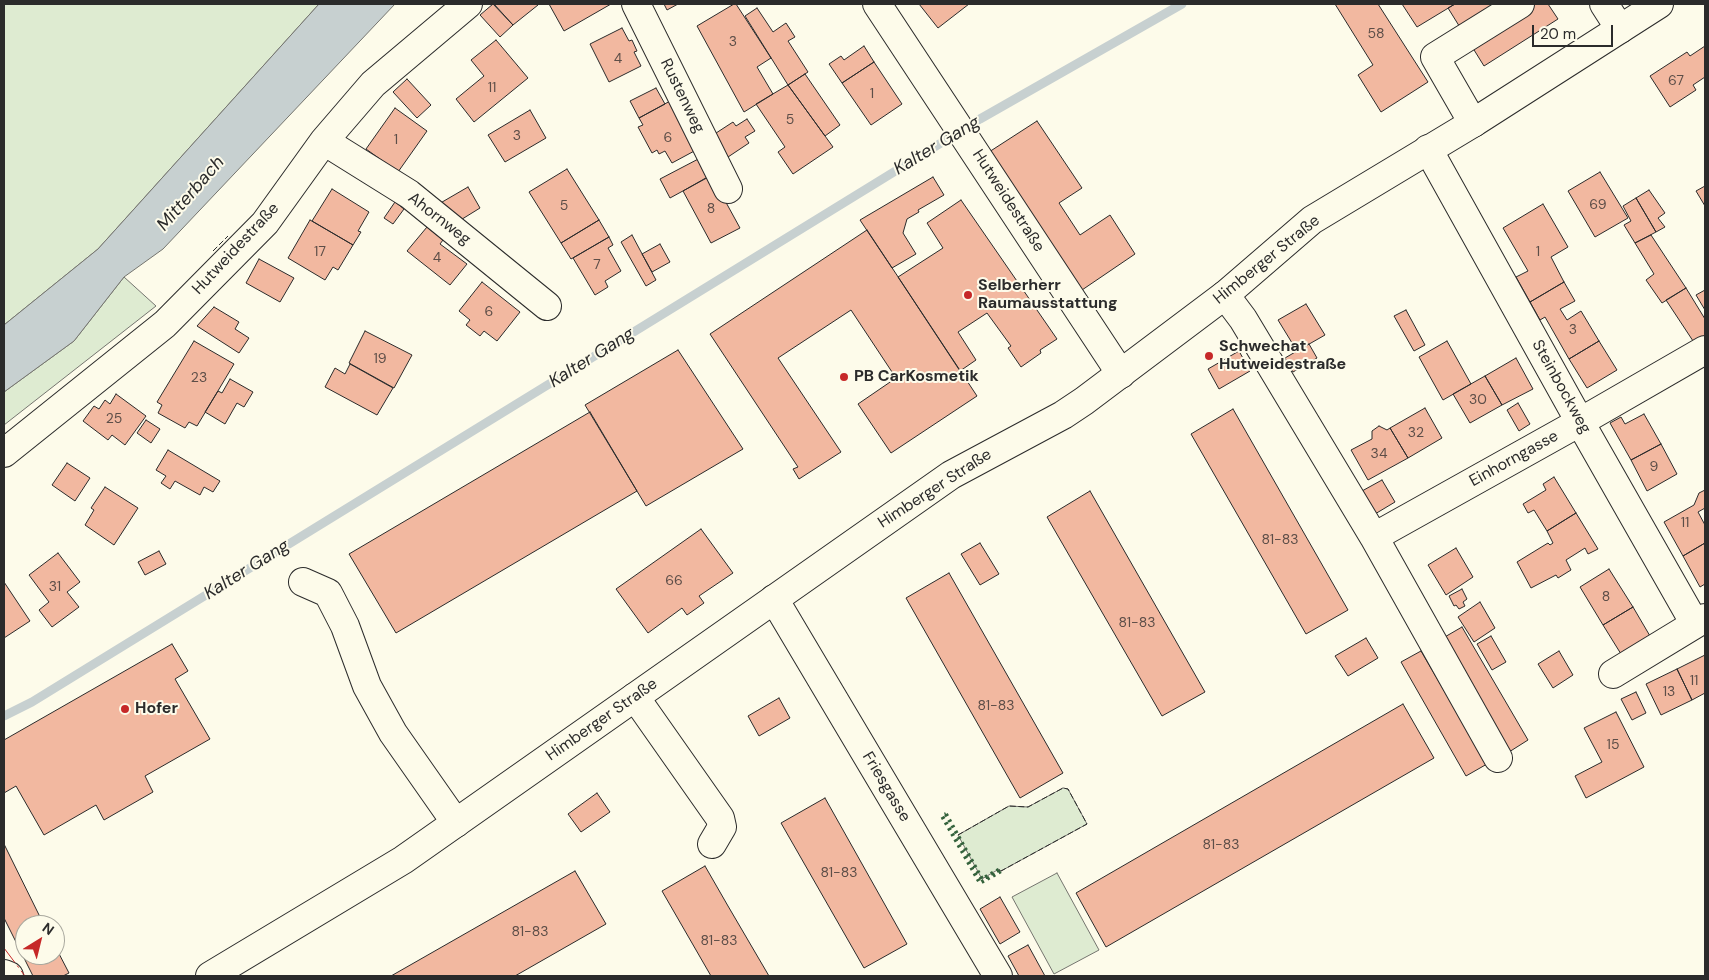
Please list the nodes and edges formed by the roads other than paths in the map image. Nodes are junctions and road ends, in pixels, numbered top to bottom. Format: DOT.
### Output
graph roads {
  1 [pos="468,4"];
  2 [pos="636,4"];
  3 [pos="877,4"];
  4 [pos="1520,4"];
  5 [pos="1604,4"];
  6 [pos="1659,4"];
  7 [pos="1620,29"];
  8 [pos="1473,123"];
  9 [pos="324,140"];
  10 [pos="1428,149"];
  11 [pos="728,188"];
  12 [pos="1225,295"];
  13 [pos="548,306"];
  14 [pos="1705,350"];
  15 [pos="1121,374"];
  16 [pos="1580,422"];
  17 [pos="4,453"];
  18 [pos="1374,537"];
  19 [pos="303,582"];
  20 [pos="774,599"];
  21 [pos="1700,621"];
  22 [pos="1613,674"];
  23 [pos="635,697"];
  24 [pos="1498,758"];
  25 [pos="456,823"];
  26 [pos="712,844"];
  27 [pos="4,974"];
  28 [pos="9,976"];
  29 [pos="210,976"];
  30 [pos="998,976"];
  1 -- 9 [label="street, Hutweidestraße"];
  2 -- 11 [label="street, Rustenweg"];
  3 -- 15 [label="street, Hutweidestraße"];
  4 -- 8 [label="street"];
  5 -- 7 [label="street"];
  6 -- 7 [label="street, Himberger Straße"];
  7 -- 8 [label="street, Himberger Straße"];
  8 -- 10 [label="street, Himberger Straße"];
  9 -- 13 [label="street, Ahornweg"];
  9 -- 17 [label="street, Hutweidestraße"];
  10 -- 12 [label="street, Himberger Straße"];
  10 -- 16 [label="street, Steinbockweg"];
  12 -- 15 [label="street, Himberger Straße"];
  12 -- 18 [label="street"];
  14 -- 16 [label="street, Einhorngasse"];
  15 -- 20 [label="street, Himberger Straße"];
  16 -- 18 [label="street, Einhorngasse"];
  16 -- 21 [label="street, Steinbockweg"];
  18 -- 24 [label="street"];
  19 -- 25 [label="street"];
  20 -- 23 [label="street, Himberger Straße"];
  20 -- 30 [label="street, Friesgasse"];
  21 -- 22 [label="street"];
  23 -- 25 [label="street, Himberger Straße"];
  23 -- 26 [label="street"];
  25 -- 29 [label="street, Himberger Straße"];
  27 -- 28 [label="street"];
}
